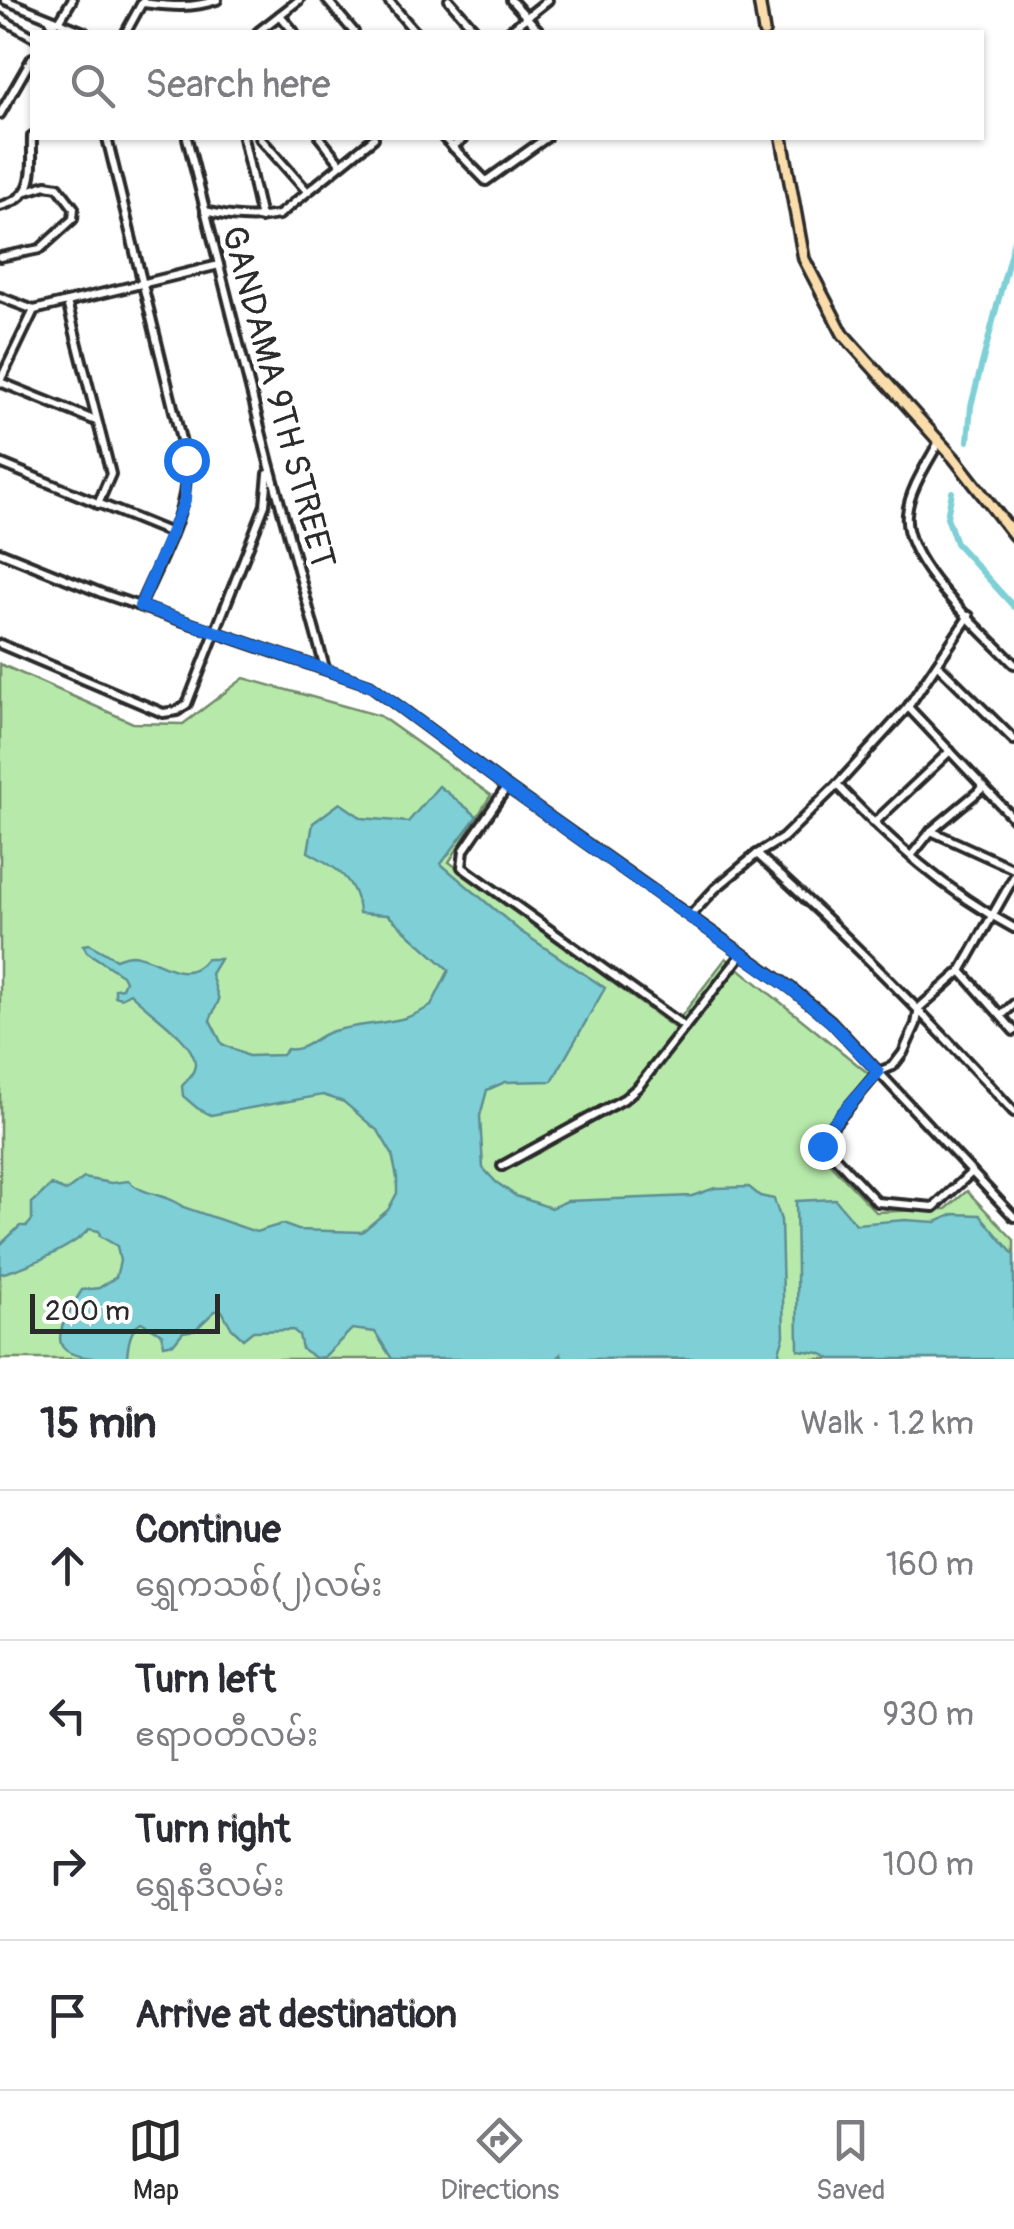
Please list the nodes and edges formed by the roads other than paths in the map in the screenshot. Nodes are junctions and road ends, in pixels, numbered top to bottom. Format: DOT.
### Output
graph roads {
  1 [pos="6,0"];
  2 [pos="72,0"];
  3 [pos="217,0"];
  4 [pos="299,0"];
  5 [pos="327,0"];
  6 [pos="388,0"];
  7 [pos="450,0"];
  8 [pos="511,0"];
  9 [pos="548,0"];
  10 [pos="759,0"];
  11 [pos="143,2"];
  12 [pos="280,15"];
  13 [pos="0,18"];
  14 [pos="527,18"];
  15 [pos="50,19"];
  16 [pos="59,21"];
  17 [pos="57,30"];
  18 [pos="79,30"];
  19 [pos="127,30"];
  20 [pos="261,30"];
  21 [pos="292,30"];
  22 [pos="352,30"];
  23 [pos="413,30"];
  24 [pos="475,30"];
  25 [pos="511,30"];
  26 [pos="538,30"];
  27 [pos="764,30"];
  28 [pos="30,35"];
  29 [pos="30,61"];
  30 [pos="0,113"];
  31 [pos="32,140"];
  32 [pos="107,140"];
  33 [pos="187,140"];
  34 [pos="243,140"];
  35 [pos="262,140"];
  36 [pos="322,140"];
  37 [pos="371,140"];
  38 [pos="446,140"];
  39 [pos="461,140"];
  40 [pos="543,140"];
  41 [pos="782,140"];
  42 [pos="452,146"];
  43 [pos="340,163"];
  44 [pos="306,190"];
  45 [pos="27,191"];
  46 [pos="0,206"];
  47 [pos="204,211"];
  48 [pos="261,218"];
  49 [pos="0,257"];
  50 [pos="219,266"];
  51 [pos="142,284"];
  52 [pos="0,298"];
  53 [pos="67,302"];
  54 [pos="34,310"];
  55 [pos="0,382"];
  56 [pos="96,422"];
  57 [pos="939,442"];
  58 [pos="269,463"];
  59 [pos="0,464"];
  60 [pos="98,504"];
  61 [pos="171,534"];
  62 [pos="1014,535"];
  63 [pos="0,552"];
  64 [pos="140,606"];
  65 [pos="969,616"];
  66 [pos="218,632"];
  67 [pos="0,644"];
  68 [pos="938,664"];
  69 [pos="1014,664"];
  70 [pos="325,668"];
  71 [pos="908,706"];
  72 [pos="1014,740"];
  73 [pos="950,751"];
  74 [pos="837,785"];
  75 [pos="984,787"];
  76 [pos="508,788"];
  77 [pos="1014,819"];
  78 [pos="874,824"];
  79 [pos="931,831"];
  80 [pos="758,854"];
  81 [pos="911,856"];
  82 [pos="1014,869"];
  83 [pos="1014,878"];
  84 [pos="690,916"];
  85 [pos="993,916"];
  86 [pos="1014,928"];
  87 [pos="742,954"];
  88 [pos="962,971"];
  89 [pos="1014,1004"];
  90 [pos="919,1008"];
  91 [pos="1001,1016"];
  92 [pos="685,1027"];
  93 [pos="1014,1031"];
  94 [pos="878,1072"];
  95 [pos="1014,1112"];
  96 [pos="502,1166"];
  97 [pos="972,1172"];
  98 [pos="1014,1217"];
  1 -- 15 [label="street"];
  2 -- 16 [label="street"];
  3 -- 11 [label="street"];
  4 -- 12 [label="street"];
  5 -- 22 [label="street"];
  6 -- 23 [label="street"];
  7 -- 24 [label="street"];
  8 -- 14 [label="street"];
  9 -- 14 [label="street"];
  10 -- 27 [label="main road"];
  11 -- 19 [label="street"];
  12 -- 20 [label="street"];
  12 -- 21 [label="street"];
  13 -- 28 [label="street"];
  14 -- 25 [label="street"];
  14 -- 26 [label="street"];
  15 -- 16 [label="street"];
  15 -- 17 [label="street"];
  16 -- 18 [label="street"];
  29 -- 30 [label="street"];
  31 -- 45 [label="street"];
  32 -- 51 [label="street"];
  33 -- 47 [label="street, GANDAMA 9TH STREET"];
  34 -- 48 [label="street"];
  35 -- 44 [label="street"];
  36 -- 43 [label="street"];
  37 -- 43 [label="street"];
  38 -- 42 [label="street"];
  39 -- 42 [label="street"];
  40 -- 42 [label="street"];
  41 -- 57 [label="main road"];
  43 -- 44 [label="street"];
  44 -- 48 [label="street"];
  45 -- 46 [label="street"];
  45 -- 49 [label="street"];
  47 -- 48 [label="street"];
  47 -- 50 [label="street, GANDAMA 9TH STREET"];
  50 -- 51 [label="street"];
  50 -- 58 [label="street, GANDAMA 9TH STREET"];
  51 -- 53 [label="street"];
  51 -- 61 [label="street"];
  52 -- 54 [label="street"];
  53 -- 54 [label="street"];
  53 -- 56 [label="street"];
  54 -- 55 [label="street"];
  55 -- 56 [label="street"];
  56 -- 60 [label="street"];
  57 -- 62 [label="main road"];
  57 -- 65 [label="street"];
  58 -- 66 [label="street"];
  58 -- 70 [label="street, GANDAMA 9TH STREET"];
  59 -- 60 [label="street"];
  60 -- 61 [label="street"];
  61 -- 64 [label="street"];
  63 -- 64 [label="street"];
  64 -- 66 [label="street"];
  65 -- 68 [label="street"];
  65 -- 69 [label="street"];
  66 -- 67 [label="street"];
  66 -- 70 [label="street"];
  68 -- 71 [label="street"];
  68 -- 72 [label="street"];
  70 -- 76 [label="street"];
  71 -- 73 [label="street"];
  71 -- 74 [label="street"];
  73 -- 75 [label="street"];
  73 -- 78 [label="street"];
  74 -- 78 [label="street"];
  74 -- 80 [label="street"];
  75 -- 77 [label="street"];
  75 -- 79 [label="street"];
  76 -- 84 [label="street"];
  76 -- 92 [label="street"];
  78 -- 81 [label="street"];
  79 -- 81 [label="street"];
  79 -- 82 [label="street"];
  80 -- 84 [label="street"];
  80 -- 90 [label="street"];
  81 -- 85 [label="street"];
  83 -- 85 [label="street"];
  84 -- 87 [label="street"];
  85 -- 86 [label="street"];
  85 -- 88 [label="street"];
  87 -- 92 [label="street"];
  87 -- 94 [label="street"];
  88 -- 90 [label="street"];
  88 -- 91 [label="street"];
  89 -- 91 [label="street"];
  90 -- 94 [label="street"];
  90 -- 95 [label="street"];
  91 -- 93 [label="street"];
  92 -- 96 [label="street"];
  94 -- 97 [label="street"];
  94 -- 97 [label="street"];
  97 -- 98 [label="street"];
}
